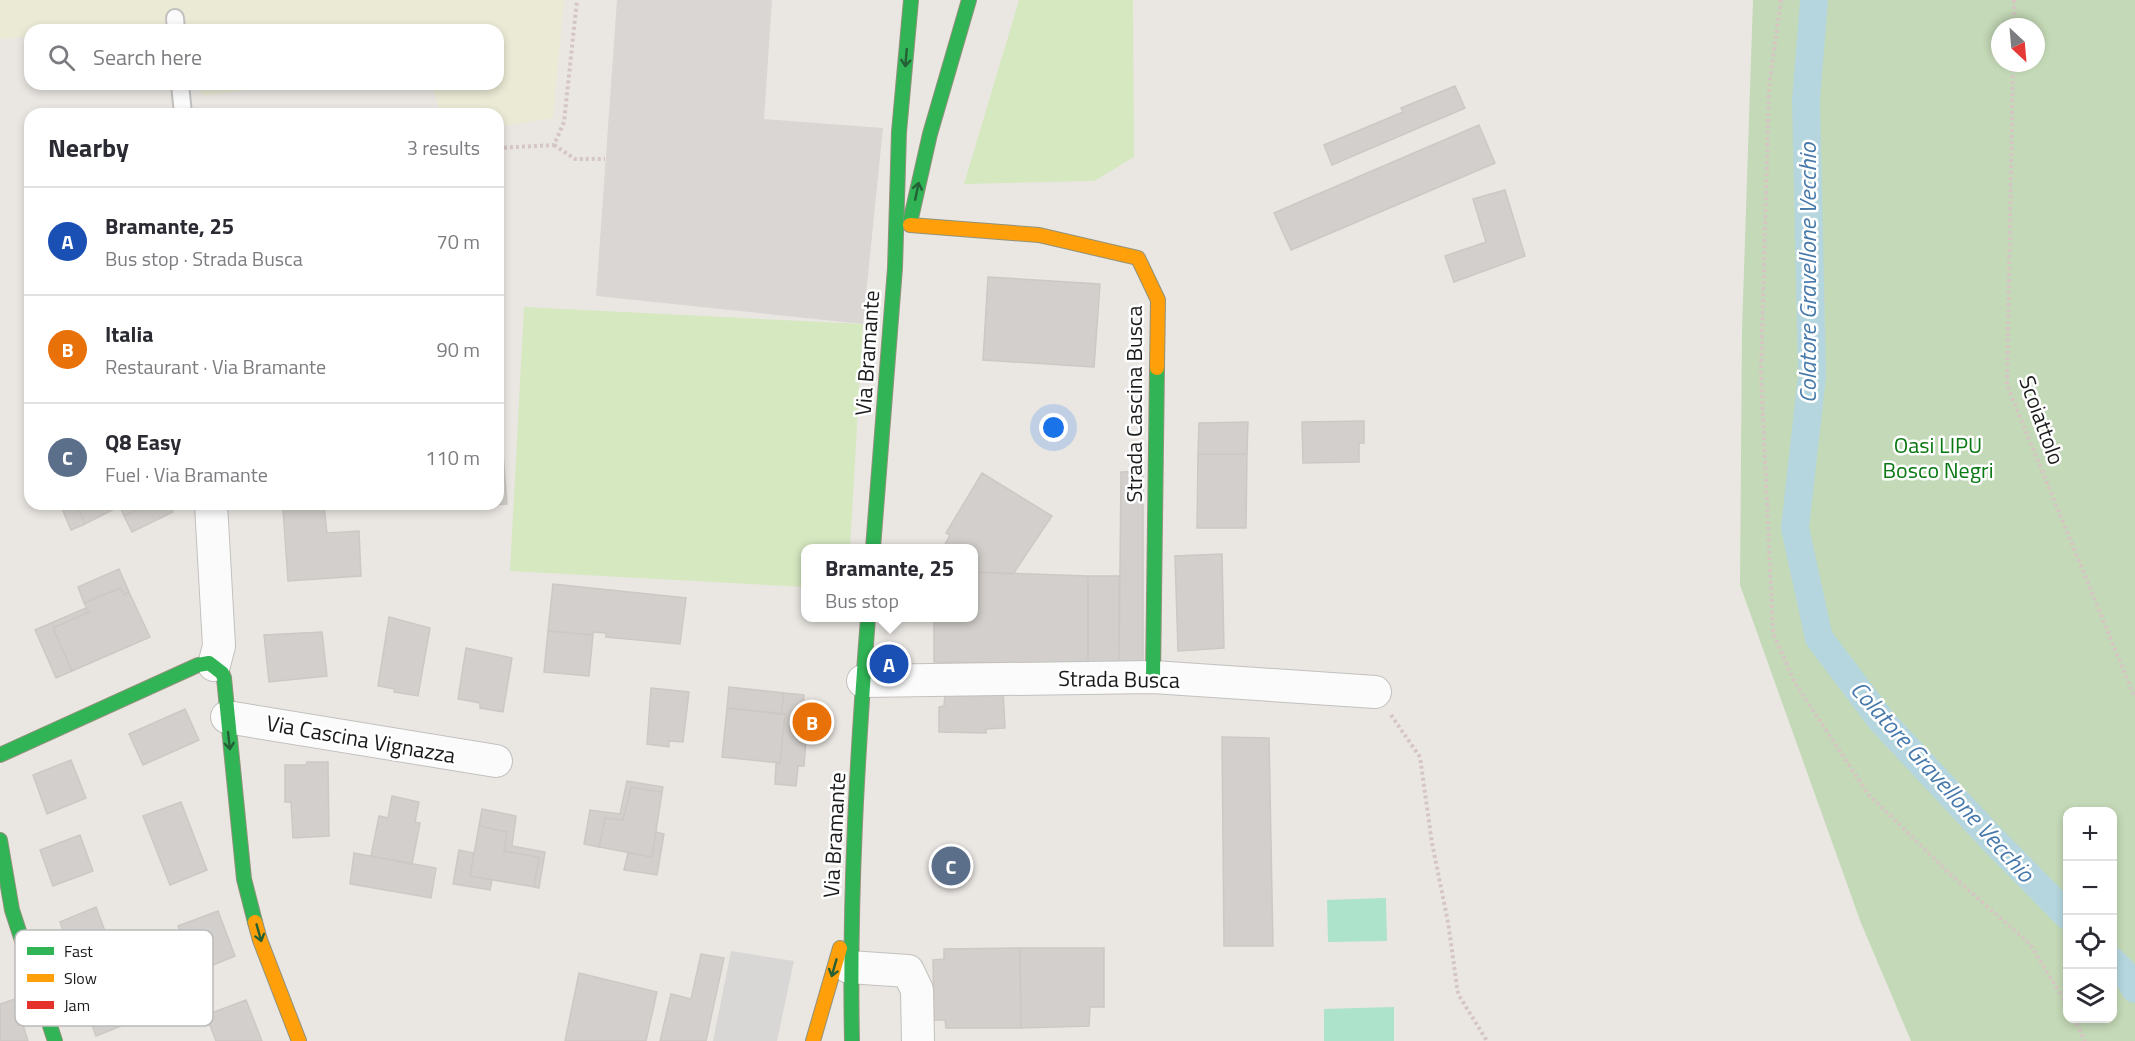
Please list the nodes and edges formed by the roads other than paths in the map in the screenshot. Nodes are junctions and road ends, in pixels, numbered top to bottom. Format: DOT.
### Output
graph roads {
  1 [pos="911,0"];
  2 [pos="969,0"];
  3 [pos="181,90"];
  4 [pos="182,108"];
  5 [pos="910,225"];
  6 [pos="895,268"];
  7 [pos="211,510"];
  8 [pos="873,544"];
  9 [pos="868,622"];
  10 [pos="214,665"];
  11 [pos="1153,677"];
  12 [pos="863,681"];
  13 [pos="1375,692"];
  14 [pos="227,717"];
  15 [pos="0,755"];
  16 [pos="496,761"];
  17 [pos="0,840"];
  18 [pos="850,911"];
  19 [pos="19,930"];
  20 [pos="849,967"];
  21 [pos="50,1026"];
  22 [pos="55,1041"];
  23 [pos="298,1041"];
  24 [pos="813,1041"];
  25 [pos="852,1041"];
  26 [pos="918,1041"];
  1 -- 6 [label="street, Via Bramante, one-way"];
  5 -- 2 [label="street, Via Bramante, one-way"];
  3 -- 4 [label="lane"];
  5 -- 6 [label="street, Via Bramante"];
  5 -- 11 [label="street, Strada Cascina Busca"];
  6 -- 8 [label="street, Via Bramante"];
  7 -- 10 [label="street"];
  9 -- 12 [label="street, Via Bramante"];
  10 -- 14 [label="street"];
  10 -- 15 [label="street"];
  11 -- 12 [label="street, Strada Busca"];
  11 -- 13 [label="street, Strada Busca"];
  12 -- 18 [label="street, Via Bramante"];
  14 -- 16 [label="street, Via Cascina Vignazza"];
  14 -- 23 [label="street, one-way"];
  17 -- 19 [label="street"];
  18 -- 20 [label="street, Via Bramante"];
  18 -- 24 [label="street, Via Bramante, one-way"];
  20 -- 25 [label="street, Via Bramante"];
  20 -- 26 [label="street"];
  21 -- 22 [label="street"];
}
